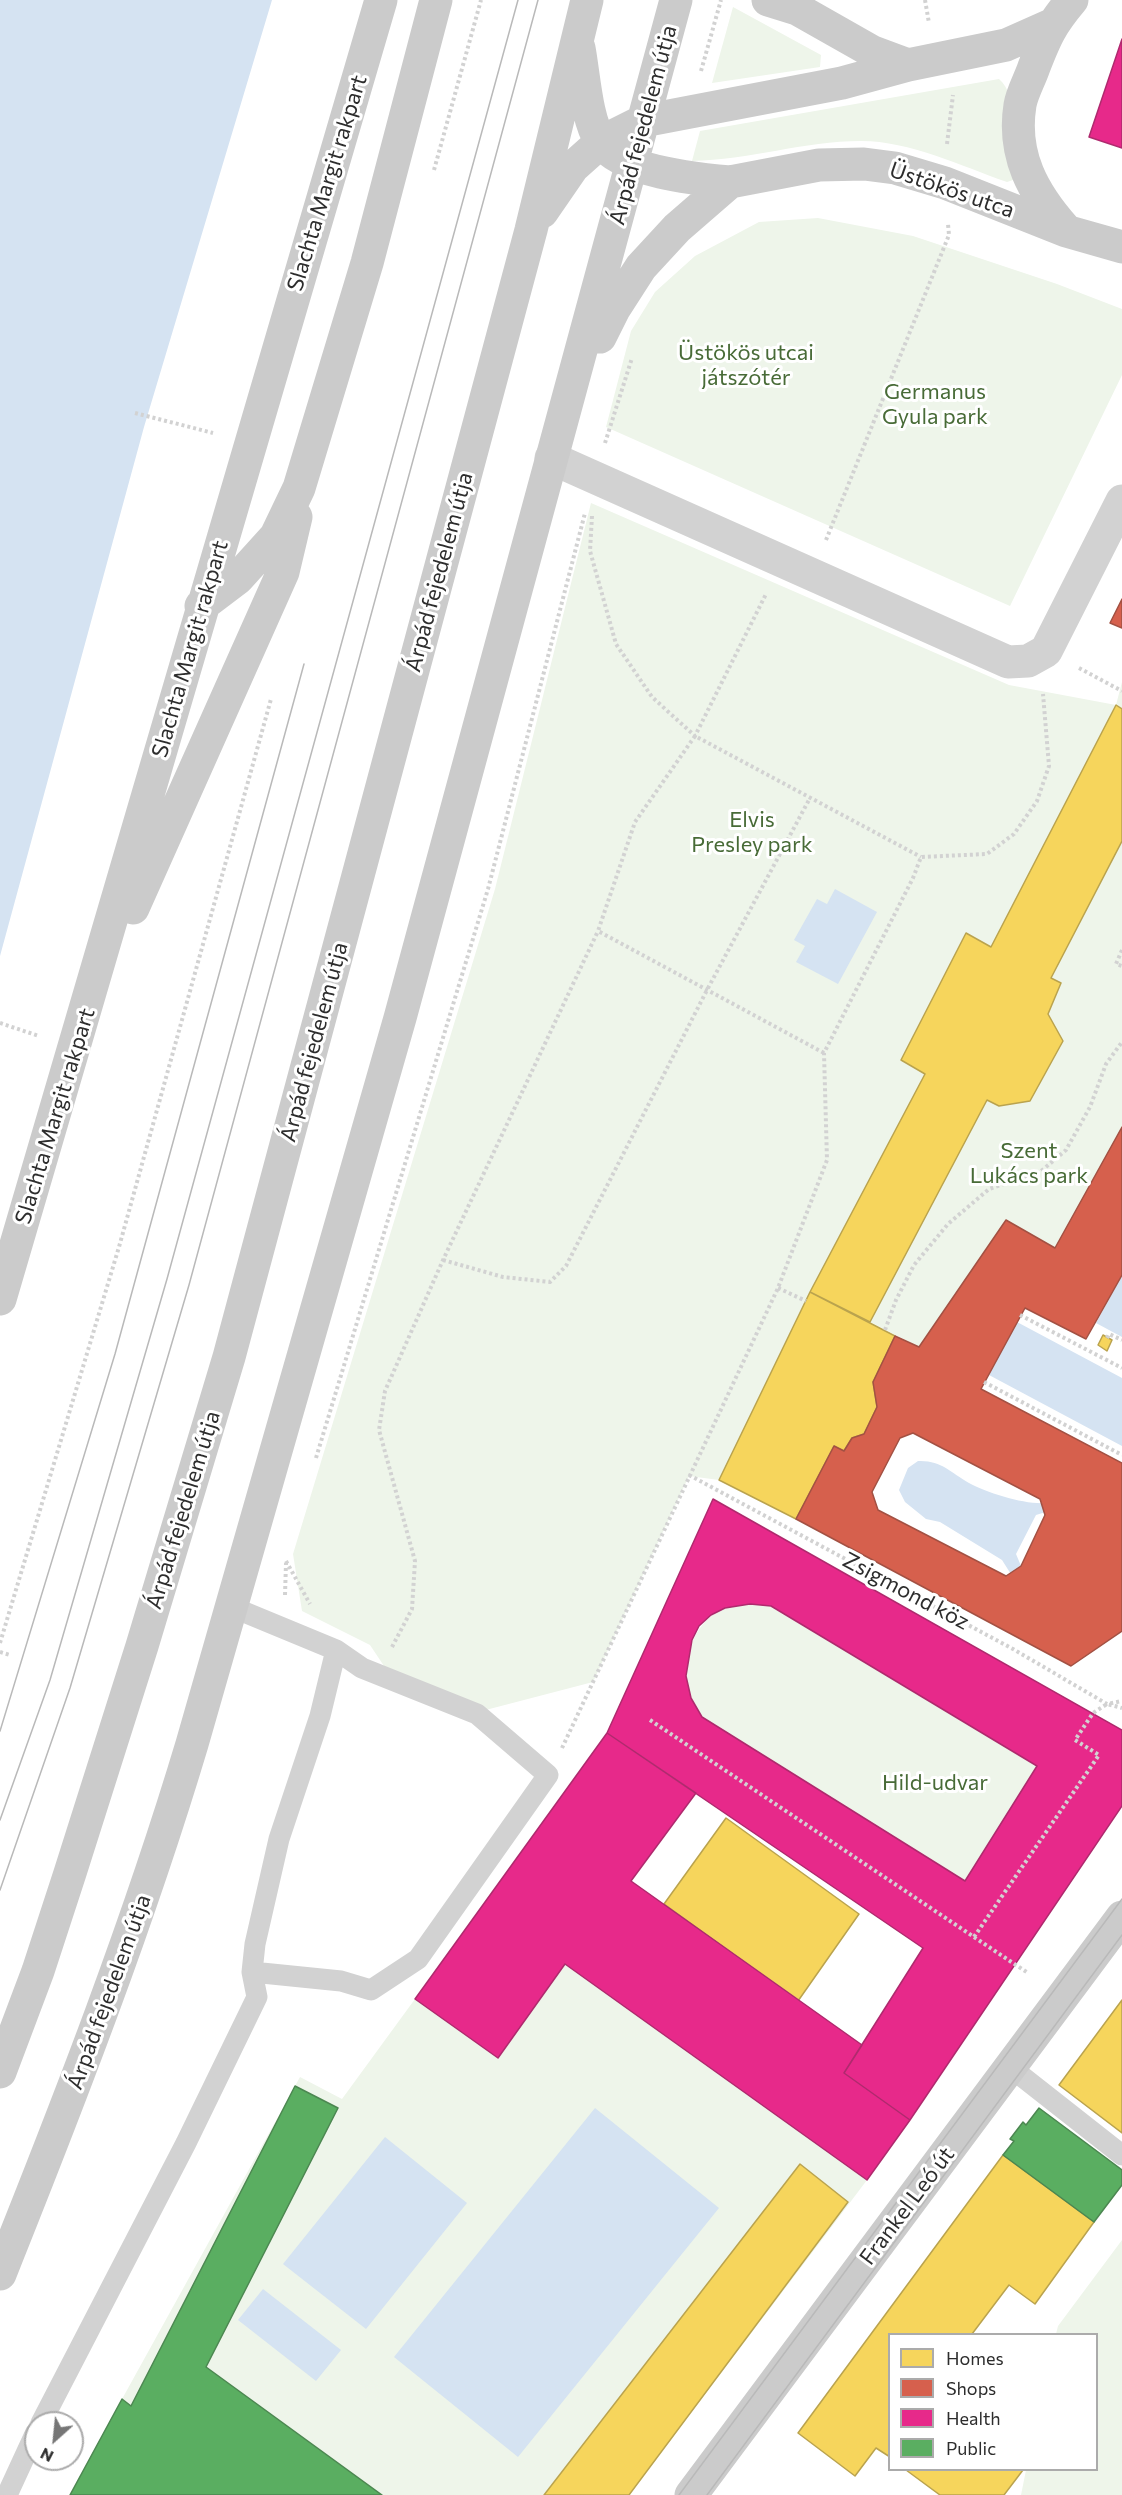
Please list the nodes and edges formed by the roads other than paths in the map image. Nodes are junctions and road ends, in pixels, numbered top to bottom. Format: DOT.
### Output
graph roads {
  1 [pos="381,0"];
  2 [pos="436,0"];
  3 [pos="587,0"];
  4 [pos="676,0"];
  5 [pos="1072,0"];
  6 [pos="785,3"];
  7 [pos="1051,25"];
  8 [pos="577,36"];
  9 [pos="908,65"];
  10 [pos="643,121"];
  11 [pos="601,142"];
  12 [pos="631,162"];
  13 [pos="730,182"];
  14 [pos="531,230"];
  15 [pos="1066,231"];
  16 [pos="1122,247"];
  17 [pos="569,401"];
  18 [pos="551,458"];
  19 [pos="299,488"];
  20 [pos="1122,501"];
  21 [pos="201,606"];
  22 [pos="87,1007"];
  23 [pos="0,1299"];
  24 [pos="232,1607"];
  25 [pos="336,1650"];
  26 [pos="1122,1917"];
  27 [pos="252,1972"];
  28 [pos="1010,2067"];
  29 [pos="0,2072"];
  30 [pos="1122,2155"];
  31 [pos="0,2274"];
  32 [pos="46,2411"];
  33 [pos="24,2458"];
  34 [pos="7,2495"];
  35 [pos="691,2495"];
  1 -- 21 [label="main road, Slachta Margit rakpart"];
  2 -- 19 [label="main road"];
  3 -- 8 [label="main road, Árpád fejedelem útja"];
  4 -- 10 [label="main road, Árpád fejedelem útja"];
  5 -- 7 [label="main road"];
  6 -- 9 [label="main road"];
  7 -- 9 [label="main road"];
  7 -- 15 [label="main road"];
  8 -- 11 [label="main road"];
  8 -- 14 [label="main road, Árpád fejedelem útja"];
  9 -- 10 [label="main road"];
  10 -- 11 [label="main road"];
  10 -- 12 [label="main road, Árpád fejedelem útja"];
  11 -- 12 [label="main road"];
  11 -- 14 [label="main road"];
  12 -- 13 [label="main road"];
  12 -- 17 [label="main road, Árpád fejedelem útja"];
  13 -- 15 [label="main road, Üstökös utca"];
  13 -- 17 [label="main road"];
  14 -- 29 [label="main road, Árpád fejedelem útja"];
  15 -- 16 [label="main road, Üstökös utca"];
  17 -- 18 [label="main road, Árpád fejedelem útja"];
  18 -- 20 [label="street"];
  18 -- 24 [label="main road, Árpád fejedelem útja"];
  19 -- 21 [label="main road"];
  19 -- 22 [label="main road"];
  21 -- 22 [label="main road, Slachta Margit rakpart"];
  22 -- 23 [label="main road, Slachta Margit rakpart"];
  24 -- 25 [label="lane"];
  24 -- 31 [label="main road, Árpád fejedelem útja"];
  25 -- 27 [label="lane"];
  25 -- 27 [label="lane"];
  26 -- 28 [label="main road, Frankel Leó út"];
  27 -- 32 [label="lane"];
  28 -- 30 [label="lane"];
  28 -- 35 [label="main road, Frankel Leó út"];
  33 -- 34 [label="lane"];
}
